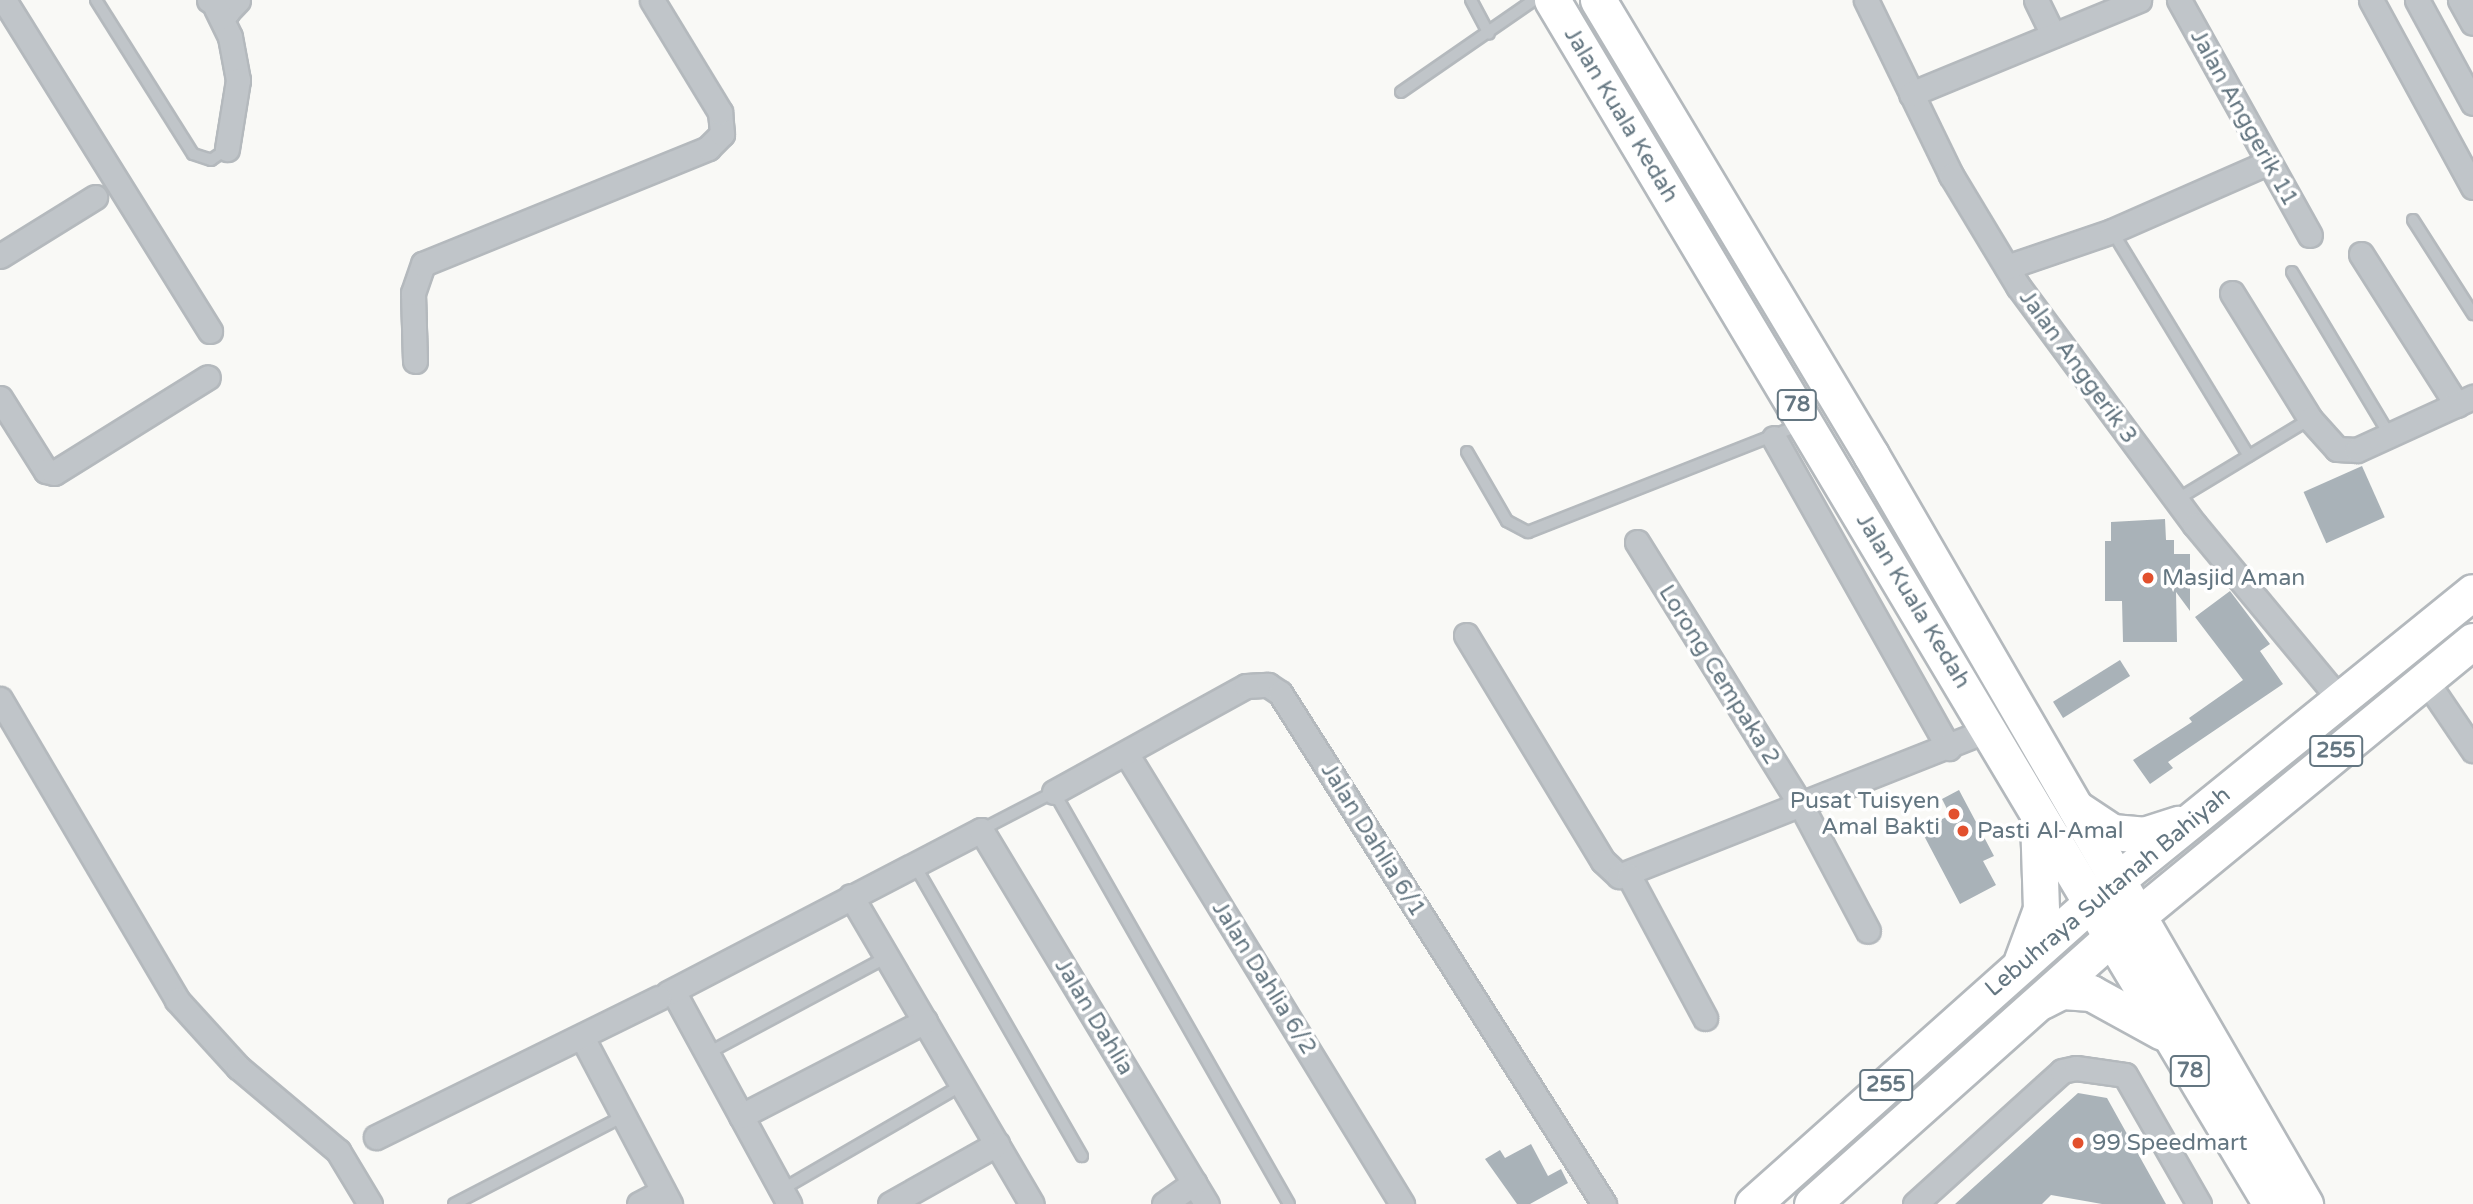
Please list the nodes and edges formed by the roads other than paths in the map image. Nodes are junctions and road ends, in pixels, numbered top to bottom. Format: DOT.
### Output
graph roads {
  1 [pos="4,0"];
  2 [pos="96,0"];
  3 [pos="238,0"];
  4 [pos="652,0"];
  5 [pos="1471,0"];
  6 [pos="1534,0"];
  7 [pos="1552,0"];
  8 [pos="1598,0"];
  9 [pos="1866,0"];
  10 [pos="2036,0"];
  11 [pos="2139,0"];
  12 [pos="2179,0"];
  13 [pos="2371,0"];
  14 [pos="2417,0"];
  15 [pos="2460,0"];
  16 [pos="212,4"];
  17 [pos="2473,23"];
  18 [pos="1489,34"];
  19 [pos="2053,35"];
  20 [pos="1401,92"];
  21 [pos="1911,94"];
  22 [pos="2473,103"];
  23 [pos="228,149"];
  24 [pos="2269,162"];
  25 [pos="2473,187"];
  26 [pos="95,197"];
  27 [pos="2413,220"];
  28 [pos="2112,231"];
  29 [pos="2310,235"];
  30 [pos="2361,254"];
  31 [pos="0,256"];
  32 [pos="2007,267"];
  33 [pos="2292,272"];
  34 [pos="2232,293"];
  35 [pos="2473,314"];
  36 [pos="210,331"];
  37 [pos="415,361"];
  38 [pos="208,377"];
  39 [pos="0,398"];
  40 [pos="2465,401"];
  41 [pos="2310,419"];
  42 [pos="1807,422"];
  43 [pos="2390,436"];
  44 [pos="1774,438"];
  45 [pos="1467,452"];
  46 [pos="1871,455"];
  47 [pos="2249,456"];
  48 [pos="1838,475"];
  49 [pos="2176,500"];
  50 [pos="1637,542"];
  51 [pos="2473,592"];
  52 [pos="1466,635"];
  53 [pos="2473,641"];
  54 [pos="2425,679"];
  55 [pos="0,699"];
  56 [pos="2341,701"];
  57 [pos="1988,730"];
  58 [pos="1949,748"];
  59 [pos="2473,750"];
  60 [pos="1126,753"];
  61 [pos="2064,791"];
  62 [pos="1055,793"];
  63 [pos="1802,807"];
  64 [pos="2202,810"];
  65 [pos="2037,813"];
  66 [pos="981,830"];
  67 [pos="2200,863"];
  68 [pos="914,864"];
  69 [pos="1629,876"];
  70 [pos="2103,892"];
  71 [pos="851,896"];
  72 [pos="2124,927"];
  73 [pos="1868,931"];
  74 [pos="887,957"];
  75 [pos="2160,959"];
  76 [pos="2019,967"];
  77 [pos="666,994"];
  78 [pos="2039,1002"];
  79 [pos="1705,1018"];
  80 [pos="925,1021"];
  81 [pos="582,1037"];
  82 [pos="2171,1038"];
  83 [pos="706,1054"];
  84 [pos="962,1085"];
  85 [pos="624,1116"];
  86 [pos="741,1116"];
  87 [pos="376,1138"];
  88 [pos="997,1144"];
  89 [pos="1082,1156"];
  90 [pos="1194,1183"];
  91 [pos="785,1197"];
  92 [pos="667,1198"];
  93 [pos="370,1204"];
  94 [pos="454,1204"];
  95 [pos="639,1204"];
  96 [pos="890,1204"];
  97 [pos="1032,1204"];
  98 [pos="1164,1204"];
  99 [pos="1207,1204"];
  100 [pos="1289,1204"];
  101 [pos="1402,1204"];
  102 [pos="1604,1204"];
  103 [pos="1753,1204"];
  104 [pos="1812,1204"];
  105 [pos="1915,1204"];
  106 [pos="2199,1204"];
  107 [pos="2270,1204"];
  108 [pos="2305,1204"];
  1 -- 36 [label="street"];
  2 -- 23 [label="lane"];
  3 -- 16 [label="street"];
  4 -- 37 [label="street"];
  5 -- 18 [label="lane"];
  6 -- 18 [label="lane"];
  7 -- 42 [label="main road, Jalan Kuala Kedah / 78"];
  8 -- 46 [label="main road, Jalan Kuala Kedah / 78"];
  9 -- 21 [label="street, Jalan Anggerik 3"];
  10 -- 19 [label="street"];
  11 -- 19 [label="street"];
  12 -- 24 [label="street, Jalan Anggerik 11"];
  13 -- 25 [label="street"];
  14 -- 22 [label="street"];
  15 -- 17 [label="street"];
  16 -- 23 [label="street"];
  18 -- 20 [label="lane"];
  19 -- 21 [label="street"];
  21 -- 32 [label="street, Jalan Anggerik 3"];
  24 -- 28 [label="street"];
  24 -- 29 [label="street, Jalan Anggerik 11"];
  26 -- 31 [label="street"];
  27 -- 35 [label="lane"];
  28 -- 32 [label="street"];
  28 -- 47 [label="lane"];
  30 -- 40 [label="street"];
  32 -- 49 [label="street, Jalan Anggerik 3"];
  33 -- 43 [label="lane"];
  34 -- 41 [label="street"];
  38 -- 39 [label="street"];
  40 -- 43 [label="street"];
  41 -- 43 [label="street"];
  41 -- 47 [label="lane"];
  42 -- 44 [label="lane"];
  42 -- 48 [label="main road, Jalan Kuala Kedah / 78"];
  44 -- 45 [label="lane"];
  44 -- 58 [label="street"];
  46 -- 48 [label="main road"];
  46 -- 61 [label="main road, Jalan Kuala Kedah / 78"];
  47 -- 49 [label="lane"];
  48 -- 57 [label="main road, Jalan Kuala Kedah / 78"];
  49 -- 56 [label="street, Jalan Anggerik 3"];
  50 -- 63 [label="street, Lorong Cempaka 2"];
  51 -- 56 [label="main road, Lebuhraya Sultanah Bahiyah / 255"];
  52 -- 69 [label="street"];
  53 -- 54 [label="main road, Lebuhraya Sultanah Bahiyah / 255"];
  54 -- 59 [label="street"];
  54 -- 67 [label="main road, Lebuhraya Sultanah Bahiyah / 255"];
  55 -- 93 [label="street"];
  56 -- 64 [label="main road, Lebuhraya Sultanah Bahiyah / 255"];
  57 -- 58 [label="street"];
  57 -- 65 [label="main road, Jalan Kuala Kedah / 78"];
  58 -- 63 [label="street"];
  60 -- 62 [label="street, Jalan Dahlia 6/1"];
  60 -- 101 [label="street, Jalan Dahlia 6/2"];
  60 -- 102 [label="street, Jalan Dahlia 6/1"];
  61 -- 64 [label="main road"];
  61 -- 70 [label="main road, Jalan Kuala Kedah / 78"];
  62 -- 66 [label="lane"];
  62 -- 100 [label="lane"];
  63 -- 69 [label="street"];
  63 -- 73 [label="street, Lorong Cempaka 2"];
  64 -- 70 [label="main road, Lebuhraya Sultanah Bahiyah / 255"];
  65 -- 70 [label="main road, Jalan Kuala Kedah / 78"];
  65 -- 76 [label="main road"];
  66 -- 68 [label="street"];
  66 -- 90 [label="street, Jalan Dahlia"];
  67 -- 72 [label="main road, Lebuhraya Sultanah Bahiyah / 255"];
  67 -- 75 [label="main road"];
  68 -- 71 [label="street"];
  68 -- 89 [label="lane"];
  69 -- 79 [label="street"];
  70 -- 72 [label="main road, Jalan Kuala Kedah / 78"];
  70 -- 76 [label="main road, Lebuhraya Sultanah Bahiyah / 255"];
  71 -- 74 [label="street"];
  71 -- 77 [label="street"];
  72 -- 75 [label="main road, Jalan Kuala Kedah / 78"];
  72 -- 78 [label="main road, Lebuhraya Sultanah Bahiyah / 255"];
  72 -- 82 [label="main road, Jalan Kuala Kedah / 78"];
  74 -- 80 [label="street"];
  74 -- 83 [label="lane"];
  75 -- 108 [label="main road, Jalan Kuala Kedah / 78"];
  76 -- 103 [label="main road, Lebuhraya Sultanah Bahiyah / 255"];
  77 -- 81 [label="street"];
  77 -- 83 [label="street"];
  78 -- 82 [label="main road"];
  78 -- 104 [label="main road, Lebuhraya Sultanah Bahiyah / 255"];
  80 -- 84 [label="street"];
  80 -- 86 [label="street"];
  81 -- 85 [label="street"];
  81 -- 87 [label="street"];
  82 -- 107 [label="main road, Jalan Kuala Kedah / 78"];
  83 -- 86 [label="street"];
  84 -- 88 [label="street"];
  84 -- 91 [label="lane"];
  85 -- 92 [label="street"];
  85 -- 94 [label="lane"];
  86 -- 91 [label="street"];
  88 -- 96 [label="street"];
  88 -- 97 [label="street"];
  90 -- 98 [label="street"];
  90 -- 99 [label="street, Jalan Dahlia"];
  92 -- 95 [label="street"];
  105 -- 106 [label="street"];
}
